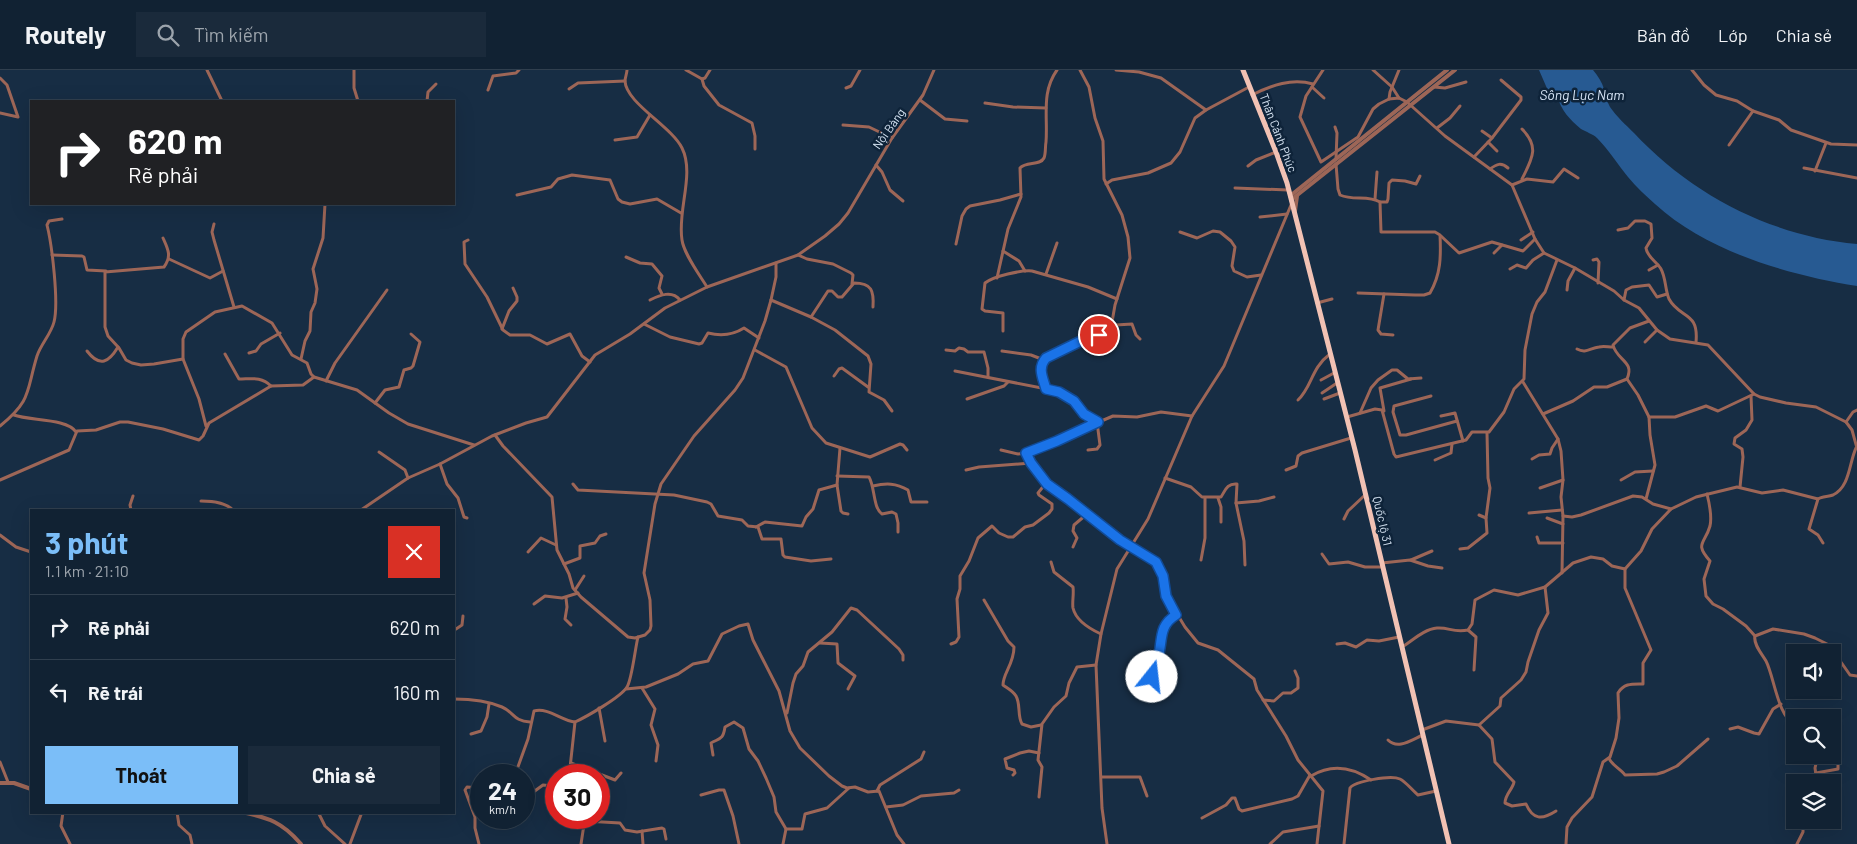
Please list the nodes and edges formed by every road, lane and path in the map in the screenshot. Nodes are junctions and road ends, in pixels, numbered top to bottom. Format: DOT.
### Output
graph roads {
  1 [pos="207,70"];
  2 [pos="354,70"];
  3 [pos="519,70"];
  4 [pos="627,70"];
  5 [pos="686,70"];
  6 [pos="710,70"];
  7 [pos="860,70"];
  8 [pos="934,70"];
  9 [pos="1057,70"];
  10 [pos="1080,70"];
  11 [pos="1116,70"];
  12 [pos="1243,70"];
  13 [pos="1323,70"];
  14 [pos="1373,70"];
  15 [pos="1400,70"];
  16 [pos="1447,70"];
  17 [pos="1455,70"];
  18 [pos="1692,70"];
  19 [pos="0,78"];
  20 [pos="702,79"];
  21 [pos="1501,80"];
  22 [pos="625,82"];
  23 [pos="1466,82"];
  24 [pos="436,84"];
  25 [pos="1312,86"];
  26 [pos="1249,87"];
  27 [pos="1392,87"];
  28 [pos="1434,87"];
  29 [pos="846,88"];
  30 [pos="569,89"];
  31 [pos="488,90"];
  32 [pos="1252,94"];
  33 [pos="1324,98"];
  34 [pos="1399,98"];
  35 [pos="1389,99"];
  36 [pos="222,100"];
  37 [pos="358,100"];
  38 [pos="428,100"];
  39 [pos="920,100"];
  40 [pos="985,103"];
  41 [pos="1409,104"];
  42 [pos="1460,106"];
  43 [pos="1046,108"];
  44 [pos="1206,110"];
  45 [pos="1753,111"];
  46 [pos="0,113"];
  47 [pos="650,115"];
  48 [pos="967,121"];
  49 [pos="843,125"];
  50 [pos="1335,128"];
  51 [pos="1437,128"];
  52 [pos="1522,129"];
  53 [pos="1482,131"];
  54 [pos="892,138"];
  55 [pos="1492,138"];
  56 [pos="615,140"];
  57 [pos="1488,142"];
  58 [pos="1826,143"];
  59 [pos="1857,145"];
  60 [pos="1729,146"];
  61 [pos="755,149"];
  62 [pos="1336,151"];
  63 [pos="1497,151"];
  64 [pos="1276,152"];
  65 [pos="1474,158"];
  66 [pos="1336,162"];
  67 [pos="876,165"];
  68 [pos="1248,166"];
  69 [pos="1508,168"];
  70 [pos="1804,168"];
  71 [pos="1490,169"];
  72 [pos="1815,171"];
  73 [pos="1377,172"];
  74 [pos="1420,176"];
  75 [pos="1578,178"];
  76 [pos="1857,178"];
  77 [pos="1522,180"];
  78 [pos="1287,183"];
  79 [pos="1106,184"];
  80 [pos="1512,185"];
  81 [pos="1235,188"];
  82 [pos="1021,194"];
  83 [pos="1296,194"];
  84 [pos="517,195"];
  85 [pos="1290,198"];
  86 [pos="1375,199"];
  87 [pos="903,200"];
  88 [pos="1380,202"];
  89 [pos="325,205"];
  90 [pos="682,213"];
  91 [pos="1287,214"];
  92 [pos="1294,215"];
  93 [pos="1260,217"];
  94 [pos="62,218"];
  95 [pos="214,224"];
  96 [pos="1618,230"];
  97 [pos="1180,232"];
  98 [pos="1533,232"];
  99 [pos="1440,235"];
  100 [pos="164,238"];
  101 [pos="468,240"];
  102 [pos="1521,240"];
  103 [pos="1535,240"];
  104 [pos="1057,243"];
  105 [pos="956,244"];
  106 [pos="1503,245"];
  107 [pos="1003,251"];
  108 [pos="1494,252"];
  109 [pos="1544,253"];
  110 [pos="52,255"];
  111 [pos="798,255"];
  112 [pos="626,257"];
  113 [pos="169,259"];
  114 [pos="1557,260"];
  115 [pos="1593,260"];
  116 [pos="776,263"];
  117 [pos="1658,265"];
  118 [pos="1575,268"];
  119 [pos="1510,269"];
  120 [pos="1649,270"];
  121 [pos="106,271"];
  122 [pos="223,271"];
  123 [pos="1024,271"];
  124 [pos="1046,274"];
  125 [pos="1261,275"];
  126 [pos="997,278"];
  127 [pos="1598,283"];
  128 [pos="852,284"];
  129 [pos="707,287"];
  130 [pos="513,288"];
  131 [pos="387,290"];
  132 [pos="1567,290"];
  133 [pos="1358,293"];
  134 [pos="662,294"];
  135 [pos="1384,294"];
  136 [pos="1667,294"];
  137 [pos="1117,299"];
  138 [pos="1332,299"];
  139 [pos="650,300"];
  140 [pos="680,300"];
  141 [pos="772,300"];
  142 [pos="1624,300"];
  143 [pos="1316,303"];
  144 [pos="234,307"];
  145 [pos="873,307"];
  146 [pos="811,317"];
  147 [pos="1650,321"];
  148 [pos="644,324"];
  149 [pos="502,329"];
  150 [pos="1657,330"];
  151 [pos="1002,331"];
  152 [pos="280,333"];
  153 [pos="410,334"];
  154 [pos="1099,335"];
  155 [pos="1393,335"];
  156 [pos="759,338"];
  157 [pos="1140,339"];
  158 [pos="1645,342"];
  159 [pos="1696,342"];
  160 [pos="118,347"];
  161 [pos="1613,347"];
  162 [pos="1577,349"];
  163 [pos="87,350"];
  164 [pos="755,350"];
  165 [pos="946,350"];
  166 [pos="1002,351"];
  167 [pos="249,353"];
  168 [pos="226,354"];
  169 [pos="1330,354"];
  170 [pos="183,359"];
  171 [pos="301,359"];
  172 [pos="1044,360"];
  173 [pos="590,362"];
  174 [pos="955,371"];
  175 [pos="1334,373"];
  176 [pos="834,376"];
  177 [pos="314,377"];
  178 [pos="988,377"];
  179 [pos="1421,378"];
  180 [pos="1411,379"];
  181 [pos="1627,379"];
  182 [pos="326,380"];
  183 [pos="1321,380"];
  184 [pos="1009,382"];
  185 [pos="1523,382"];
  186 [pos="1337,383"];
  187 [pos="271,386"];
  188 [pos="868,387"];
  189 [pos="1046,389"];
  190 [pos="1340,393"];
  191 [pos="1322,394"];
  192 [pos="1753,395"];
  193 [pos="1431,396"];
  194 [pos="968,399"];
  195 [pos="1324,399"];
  196 [pos="1298,400"];
  197 [pos="374,403"];
  198 [pos="1857,410"];
  199 [pos="892,411"];
  200 [pos="1384,412"];
  201 [pos="1359,413"];
  202 [pos="14,414"];
  203 [pos="1543,414"];
  204 [pos="1192,416"];
  205 [pos="1441,416"];
  206 [pos="1346,417"];
  207 [pos="1649,417"];
  208 [pos="1457,421"];
  209 [pos="1098,422"];
  210 [pos="1846,422"];
  211 [pos="0,426"];
  212 [pos="206,427"];
  213 [pos="76,432"];
  214 [pos="1487,433"];
  215 [pos="495,435"];
  216 [pos="1352,438"];
  217 [pos="1558,439"];
  218 [pos="1463,441"];
  219 [pos="1452,444"];
  220 [pos="474,445"];
  221 [pos="840,448"];
  222 [pos="1857,448"];
  223 [pos="907,450"];
  224 [pos="1001,450"];
  225 [pos="1088,450"];
  226 [pos="379,452"];
  227 [pos="1026,453"];
  228 [pos="1532,459"];
  229 [pos="1435,460"];
  230 [pos="1031,463"];
  231 [pos="440,464"];
  232 [pos="966,470"];
  233 [pos="1286,470"];
  234 [pos="1653,471"];
  235 [pos="837,476"];
  236 [pos="408,478"];
  237 [pos="1165,478"];
  238 [pos="0,480"];
  239 [pos="1563,480"];
  240 [pos="1621,480"];
  241 [pos="1046,483"];
  242 [pos="572,484"];
  243 [pos="837,485"];
  244 [pos="873,486"];
  245 [pos="1740,487"];
  246 [pos="1540,488"];
  247 [pos="657,494"];
  248 [pos="1707,494"];
  249 [pos="1365,495"];
  250 [pos="133,496"];
  251 [pos="1274,497"];
  252 [pos="1205,498"];
  253 [pos="1218,498"];
  254 [pos="1646,499"];
  255 [pos="1818,499"];
  256 [pos="201,502"];
  257 [pos="927,502"];
  258 [pos="1236,503"];
  259 [pos="131,509"];
  260 [pos="232,509"];
  261 [pos="362,509"];
  262 [pos="1671,509"];
  263 [pos="1562,510"];
  264 [pos="1528,513"];
  265 [pos="848,514"];
  266 [pos="1087,514"];
  267 [pos="1479,515"];
  268 [pos="1563,516"];
  269 [pos="467,518"];
  270 [pos="1344,518"];
  271 [pos="1486,518"];
  272 [pos="1547,518"];
  273 [pos="1221,522"];
  274 [pos="1563,524"];
  275 [pos="756,527"];
  276 [pos="898,532"];
  277 [pos="606,534"];
  278 [pos="0,536"];
  279 [pos="1538,537"];
  280 [pos="1563,543"];
  281 [pos="1823,543"];
  282 [pos="556,545"];
  283 [pos="1073,547"];
  284 [pos="1131,547"];
  285 [pos="1460,549"];
  286 [pos="1432,550"];
  287 [pos="30,552"];
  288 [pos="528,552"];
  289 [pos="1322,554"];
  290 [pos="830,559"];
  291 [pos="1201,560"];
  292 [pos="1410,560"];
  293 [pos="1051,562"];
  294 [pos="564,564"];
  295 [pos="1245,565"];
  296 [pos="1381,566"];
  297 [pos="1442,568"];
  298 [pos="1625,569"];
  299 [pos="1562,573"];
  300 [pos="584,576"];
  301 [pos="1545,587"];
  302 [pos="576,592"];
  303 [pos="566,598"];
  304 [pos="984,600"];
  305 [pos="534,604"];
  306 [pos="1176,615"];
  307 [pos="463,616"];
  308 [pos="571,625"];
  309 [pos="455,629"];
  310 [pos="1468,630"];
  311 [pos="1101,634"];
  312 [pos="1399,636"];
  313 [pos="1755,636"];
  314 [pos="638,637"];
  315 [pos="817,644"];
  316 [pos="951,644"];
  317 [pos="1336,644"];
  318 [pos="1401,647"];
  319 [pos="903,660"];
  320 [pos="1096,665"];
  321 [pos="1474,670"];
  322 [pos="1295,671"];
  323 [pos="1857,676"];
  324 [pos="1162,682"];
  325 [pos="642,688"];
  326 [pos="626,689"];
  327 [pos="848,690"];
  328 [pos="455,699"];
  329 [pos="1263,700"];
  330 [pos="490,704"];
  331 [pos="1781,704"];
  332 [pos="599,708"];
  333 [pos="787,716"];
  334 [pos="1786,716"];
  335 [pos="530,722"];
  336 [pos="575,722"];
  337 [pos="1480,725"];
  338 [pos="1041,726"];
  339 [pos="1730,730"];
  340 [pos="1423,732"];
  341 [pos="471,734"];
  342 [pos="1708,739"];
  343 [pos="1388,740"];
  344 [pos="605,741"];
  345 [pos="924,752"];
  346 [pos="1039,753"];
  347 [pos="713,755"];
  348 [pos="1609,758"];
  349 [pos="656,761"];
  350 [pos="0,762"];
  351 [pos="571,763"];
  352 [pos="519,764"];
  353 [pos="1815,764"];
  354 [pos="1838,764"];
  355 [pos="621,773"];
  356 [pos="1816,774"];
  357 [pos="1014,775"];
  358 [pos="1310,775"];
  359 [pos="1102,777"];
  360 [pos="1372,780"];
  361 [pos="8,782"];
  362 [pos="0,783"];
  363 [pos="470,787"];
  364 [pos="850,788"];
  365 [pos="30,789"];
  366 [pos="959,790"];
  367 [pos="877,791"];
  368 [pos="1437,791"];
  369 [pos="701,796"];
  370 [pos="1147,796"];
  371 [pos="1039,797"];
  372 [pos="470,803"];
  373 [pos="886,807"];
  374 [pos="1556,811"];
  375 [pos="63,814"];
  376 [pos="177,814"];
  377 [pos="249,814"];
  378 [pos="319,814"];
  379 [pos="361,814"];
  380 [pos="1202,818"];
  381 [pos="610,821"];
  382 [pos="1320,826"];
  383 [pos="475,829"];
  384 [pos="583,829"];
  385 [pos="786,829"];
  386 [pos="1803,829"];
  387 [pos="642,831"];
  388 [pos="666,839"];
  389 [pos="70,844"];
  390 [pos="192,844"];
  391 [pos="301,844"];
  392 [pos="345,844"];
  393 [pos="350,844"];
  394 [pos="479,844"];
  395 [pos="581,844"];
  396 [pos="643,844"];
  397 [pos="739,844"];
  398 [pos="784,844"];
  399 [pos="904,844"];
  400 [pos="1107,844"];
  401 [pos="1270,844"];
  402 [pos="1317,844"];
  403 [pos="1344,844"];
  404 [pos="1449,844"];
  405 [pos="1566,844"];
  406 [pos="1797,844"];
  1 -- 36 [label="street"];
  2 -- 37 [label="street"];
  3 -- 31 [label="street"];
  4 -- 22 [label="street"];
  5 -- 20 [label="street"];
  6 -- 20 [label="street"];
  7 -- 29 [label="street"];
  8 -- 39 [label="street, Nội Bàng"];
  9 -- 43 [label="street"];
  10 -- 79 [label="street"];
  11 -- 44 [label="street"];
  12 -- 26 [label="highway, Thân Cảnh Phúc"];
  13 -- 25 [label="street"];
  14 -- 27 [label="street"];
  15 -- 27 [label="street"];
  16 -- 41 [label="street"];
  17 -- 28 [label="street"];
  18 -- 45 [label="street"];
  19 -- 46 [label="street"];
  20 -- 61 [label="street"];
  21 -- 55 [label="street"];
  22 -- 30 [label="street"];
  22 -- 47 [label="street"];
  23 -- 28 [label="street"];
  24 -- 38 [label="street"];
  25 -- 32 [label="street"];
  25 -- 33 [label="street"];
  25 -- 62 [label="street"];
  26 -- 32 [label="highway, Thân Cảnh Phúc"];
  26 -- 44 [label="street"];
  27 -- 34 [label="street"];
  27 -- 35 [label="street"];
  28 -- 41 [label="street"];
  32 -- 64 [label="highway, Thân Cảnh Phúc"];
  34 -- 35 [label="street"];
  34 -- 41 [label="street"];
  35 -- 62 [label="street"];
  39 -- 48 [label="street"];
  39 -- 54 [label="street, Nội Bàng"];
  40 -- 43 [label="street"];
  41 -- 51 [label="street"];
  41 -- 66 [label="street"];
  42 -- 51 [label="street"];
  43 -- 82 [label="street"];
  44 -- 79 [label="street"];
  45 -- 58 [label="street"];
  45 -- 60 [label="street"];
  47 -- 56 [label="street"];
  47 -- 90 [label="street"];
  49 -- 54 [label="street"];
  50 -- 62 [label="street"];
  51 -- 65 [label="street"];
  52 -- 77 [label="street"];
  53 -- 55 [label="street"];
  54 -- 67 [label="street, Nội Bàng"];
  55 -- 57 [label="street"];
  57 -- 63 [label="street"];
  57 -- 65 [label="street"];
  58 -- 59 [label="street"];
  58 -- 72 [label="street"];
  62 -- 66 [label="street"];
  64 -- 68 [label="street"];
  64 -- 78 [label="highway, Thân Cảnh Phúc"];
  65 -- 71 [label="street"];
  66 -- 83 [label="street"];
  66 -- 86 [label="street"];
  67 -- 87 [label="street"];
  67 -- 111 [label="street, Nội Bàng"];
  69 -- 71 [label="street"];
  70 -- 72 [label="street"];
  71 -- 80 [label="street"];
  72 -- 76 [label="street"];
  73 -- 86 [label="street"];
  74 -- 88 [label="street"];
  75 -- 77 [label="street"];
  77 -- 80 [label="street"];
  78 -- 83 [label="street"];
  78 -- 85 [label="highway, Thân Cảnh Phúc"];
  79 -- 137 [label="street"];
  80 -- 98 [label="street"];
  81 -- 85 [label="street"];
  82 -- 105 [label="street"];
  82 -- 107 [label="street"];
  83 -- 85 [label="street"];
  83 -- 92 [label="street"];
  84 -- 90 [label="street"];
  85 -- 91 [label="street"];
  85 -- 92 [label="highway, Quốc lộ 31"];
  86 -- 88 [label="street"];
  88 -- 99 [label="street"];
  89 -- 171 [label="street"];
  90 -- 129 [label="street"];
  91 -- 93 [label="street"];
  91 -- 125 [label="street"];
  92 -- 143 [label="highway, Quốc lộ 31"];
  94 -- 110 [label="street"];
  95 -- 122 [label="street"];
  96 -- 117 [label="street"];
  97 -- 125 [label="street"];
  98 -- 102 [label="street"];
  98 -- 103 [label="street"];
  99 -- 106 [label="street"];
  99 -- 135 [label="street"];
  100 -- 113 [label="street"];
  101 -- 149 [label="street"];
  103 -- 106 [label="street"];
  103 -- 109 [label="street"];
  104 -- 124 [label="street"];
  106 -- 108 [label="street"];
  107 -- 123 [label="street"];
  107 -- 126 [label="street"];
  109 -- 114 [label="street"];
  109 -- 119 [label="street"];
  110 -- 121 [label="street"];
  110 -- 202 [label="street"];
  111 -- 116 [label="street, Nội Bàng"];
  111 -- 128 [label="street"];
  112 -- 134 [label="street"];
  113 -- 121 [label="street"];
  113 -- 122 [label="street"];
  114 -- 118 [label="street"];
  114 -- 185 [label="street"];
  115 -- 127 [label="street"];
  116 -- 129 [label="street, Nội Bàng"];
  116 -- 141 [label="street"];
  117 -- 120 [label="street"];
  117 -- 136 [label="street"];
  118 -- 127 [label="street"];
  118 -- 132 [label="street"];
  121 -- 160 [label="street"];
  122 -- 144 [label="street"];
  123 -- 124 [label="street"];
  123 -- 126 [label="street"];
  124 -- 137 [label="street"];
  125 -- 204 [label="street"];
  126 -- 151 [label="street"];
  127 -- 142 [label="street"];
  128 -- 145 [label="street"];
  128 -- 146 [label="street"];
  129 -- 140 [label="street, Nội Bàng"];
  130 -- 149 [label="street"];
  131 -- 182 [label="street"];
  133 -- 135 [label="street"];
  134 -- 139 [label="street"];
  134 -- 140 [label="street"];
  135 -- 155 [label="street"];
  136 -- 142 [label="street"];
  136 -- 159 [label="street"];
  137 -- 157 [label="street"];
  138 -- 143 [label="street"];
  140 -- 148 [label="street, Nội Bàng"];
  141 -- 146 [label="street"];
  141 -- 156 [label="street"];
  142 -- 147 [label="street"];
  143 -- 169 [label="highway, Quốc lộ 31"];
  144 -- 152 [label="street"];
  144 -- 170 [label="street"];
  146 -- 188 [label="street"];
  147 -- 150 [label="street"];
  147 -- 161 [label="street"];
  148 -- 156 [label="street"];
  148 -- 173 [label="street, Nội Bàng"];
  149 -- 173 [label="street"];
  150 -- 158 [label="street"];
  150 -- 159 [label="street"];
  152 -- 167 [label="street"];
  152 -- 171 [label="street"];
  153 -- 197 [label="street"];
  154 -- 172 [label="street"];
  156 -- 164 [label="street"];
  159 -- 192 [label="street"];
  160 -- 163 [label="street"];
  160 -- 170 [label="street"];
  161 -- 162 [label="street"];
  161 -- 181 [label="street"];
  164 -- 221 [label="street"];
  164 -- 247 [label="street"];
  165 -- 178 [label="street"];
  166 -- 172 [label="street"];
  168 -- 187 [label="street"];
  169 -- 175 [label="highway, Quốc lộ 31"];
  169 -- 196 [label="street"];
  170 -- 212 [label="street"];
  171 -- 177 [label="street"];
  172 -- 189 [label="street"];
  173 -- 215 [label="street, Nội Bàng"];
  174 -- 178 [label="street"];
  175 -- 183 [label="street"];
  175 -- 186 [label="highway, Quốc lộ 31"];
  176 -- 188 [label="street"];
  177 -- 182 [label="street"];
  177 -- 187 [label="street"];
  178 -- 184 [label="street"];
  179 -- 180 [label="street"];
  180 -- 200 [label="street"];
  180 -- 201 [label="street"];
  181 -- 203 [label="street"];
  181 -- 207 [label="street"];
  182 -- 197 [label="street"];
  184 -- 189 [label="street"];
  184 -- 194 [label="street"];
  185 -- 203 [label="street"];
  185 -- 214 [label="street"];
  186 -- 190 [label="highway, Quốc lộ 31"];
  186 -- 191 [label="street"];
  187 -- 212 [label="street"];
  188 -- 199 [label="street"];
  189 -- 209 [label="street"];
  190 -- 195 [label="street"];
  190 -- 206 [label="highway, Quốc lộ 31"];
  192 -- 207 [label="street"];
  192 -- 210 [label="street"];
  192 -- 245 [label="street"];
  193 -- 208 [label="street"];
  197 -- 220 [label="street"];
  198 -- 210 [label="street"];
  200 -- 201 [label="street"];
  200 -- 219 [label="street"];
  201 -- 206 [label="street"];
  202 -- 211 [label="street"];
  202 -- 213 [label="street"];
  203 -- 217 [label="street"];
  204 -- 209 [label="street"];
  204 -- 237 [label="street"];
  205 -- 208 [label="street"];
  206 -- 216 [label="highway, Quốc lộ 31"];
  207 -- 234 [label="street"];
  208 -- 218 [label="street"];
  209 -- 225 [label="street"];
  209 -- 227 [label="street"];
  210 -- 222 [label="street"];
  212 -- 213 [label="street"];
  213 -- 238 [label="street"];
  214 -- 218 [label="street"];
  214 -- 271 [label="street"];
  215 -- 220 [label="street, Nội Bàng"];
  215 -- 282 [label="street"];
  216 -- 233 [label="street"];
  216 -- 249 [label="highway, Quốc lộ 31"];
  217 -- 228 [label="street"];
  217 -- 239 [label="street"];
  218 -- 219 [label="street"];
  219 -- 229 [label="street"];
  220 -- 231 [label="street, Nội Bàng"];
  221 -- 223 [label="street"];
  221 -- 235 [label="street"];
  222 -- 255 [label="street"];
  224 -- 227 [label="street"];
  226 -- 236 [label="street"];
  227 -- 230 [label="street"];
  230 -- 232 [label="street"];
  230 -- 241 [label="street"];
  231 -- 236 [label="street, Nội Bàng"];
  231 -- 269 [label="street"];
  234 -- 240 [label="street"];
  234 -- 254 [label="street"];
  235 -- 243 [label="street"];
  235 -- 244 [label="street"];
  236 -- 261 [label="street, Nội Bàng"];
  237 -- 252 [label="street"];
  237 -- 284 [label="street"];
  239 -- 246 [label="street"];
  239 -- 263 [label="street"];
  241 -- 266 [label="street"];
  241 -- 316 [label="street"];
  242 -- 247 [label="street"];
  243 -- 265 [label="street"];
  243 -- 275 [label="street"];
  244 -- 257 [label="street"];
  244 -- 276 [label="street"];
  245 -- 248 [label="street"];
  245 -- 255 [label="street"];
  247 -- 275 [label="street"];
  247 -- 314 [label="street"];
  248 -- 262 [label="street"];
  248 -- 313 [label="street"];
  249 -- 270 [label="street"];
  249 -- 296 [label="highway, Quốc lộ 31"];
  250 -- 259 [label="street"];
  251 -- 258 [label="street"];
  252 -- 253 [label="street"];
  252 -- 291 [label="street"];
  253 -- 258 [label="street"];
  253 -- 273 [label="street"];
  254 -- 262 [label="street"];
  254 -- 268 [label="street"];
  255 -- 281 [label="street"];
  256 -- 260 [label="street"];
  258 -- 295 [label="street"];
  262 -- 298 [label="street"];
  263 -- 264 [label="street"];
  263 -- 268 [label="street"];
  266 -- 283 [label="street"];
  266 -- 284 [label="street"];
  267 -- 271 [label="street"];
  268 -- 274 [label="street"];
  271 -- 285 [label="street"];
  272 -- 274 [label="street"];
  274 -- 280 [label="street"];
  275 -- 290 [label="street"];
  277 -- 294 [label="street"];
  278 -- 287 [label="street"];
  279 -- 280 [label="street"];
  280 -- 299 [label="street"];
  282 -- 288 [label="street"];
  282 -- 294 [label="street"];
  284 -- 306 [label="street"];
  284 -- 311 [label="street"];
  286 -- 292 [label="street"];
  289 -- 296 [label="street"];
  292 -- 296 [label="street"];
  292 -- 297 [label="street"];
  293 -- 311 [label="street"];
  294 -- 302 [label="street"];
  296 -- 312 [label="highway, Quốc lộ 31"];
  298 -- 299 [label="street"];
  298 -- 348 [label="street"];
  299 -- 301 [label="street"];
  300 -- 302 [label="street"];
  301 -- 310 [label="street"];
  301 -- 337 [label="street"];
  302 -- 303 [label="street"];
  302 -- 314 [label="street"];
  303 -- 305 [label="street"];
  303 -- 308 [label="street"];
  304 -- 338 [label="street"];
  306 -- 324 [label="street"];
  306 -- 329 [label="street"];
  307 -- 309 [label="street"];
  310 -- 318 [label="street"];
  310 -- 321 [label="street"];
  311 -- 320 [label="street"];
  312 -- 317 [label="street"];
  312 -- 318 [label="highway, Quốc lộ 31"];
  313 -- 323 [label="street"];
  313 -- 331 [label="street"];
  314 -- 326 [label="street"];
  315 -- 319 [label="street"];
  315 -- 327 [label="street"];
  315 -- 333 [label="street"];
  318 -- 340 [label="highway, Quốc lộ 31"];
  320 -- 338 [label="street"];
  320 -- 359 [label="street"];
  322 -- 329 [label="street"];
  325 -- 326 [label="street"];
  325 -- 333 [label="street"];
  325 -- 349 [label="street"];
  326 -- 332 [label="street"];
  328 -- 330 [label="street"];
  329 -- 358 [label="street"];
  330 -- 335 [label="street"];
  330 -- 341 [label="street"];
  331 -- 334 [label="street"];
  331 -- 339 [label="street"];
  332 -- 336 [label="street"];
  332 -- 344 [label="street"];
  333 -- 364 [label="street"];
  335 -- 336 [label="street"];
  335 -- 352 [label="street"];
  336 -- 351 [label="street"];
  337 -- 340 [label="street"];
  337 -- 374 [label="street"];
  338 -- 346 [label="street"];
  340 -- 343 [label="street"];
  340 -- 368 [label="highway, Quốc lộ 31"];
  342 -- 348 [label="street"];
  345 -- 367 [label="street"];
  346 -- 357 [label="street"];
  346 -- 371 [label="street"];
  347 -- 385 [label="street"];
  348 -- 405 [label="street"];
  350 -- 361 [label="street"];
  351 -- 355 [label="street"];
  353 -- 356 [label="street"];
  354 -- 356 [label="street"];
  358 -- 360 [label="street"];
  358 -- 380 [label="street"];
  358 -- 382 [label="street"];
  359 -- 370 [label="street"];
  359 -- 400 [label="street"];
  360 -- 368 [label="street"];
  360 -- 403 [label="street"];
  361 -- 362 [label="street"];
  361 -- 365 [label="street"];
  363 -- 372 [label="street"];
  364 -- 367 [label="street"];
  364 -- 385 [label="street"];
  366 -- 373 [label="street"];
  367 -- 373 [label="street"];
  368 -- 404 [label="highway, Quốc lộ 31"];
  369 -- 397 [label="street"];
  373 -- 399 [label="street"];
  375 -- 389 [label="street"];
  376 -- 390 [label="street"];
  377 -- 391 [label="street"];
  378 -- 392 [label="street"];
  379 -- 393 [label="street"];
  381 -- 387 [label="street"];
  382 -- 401 [label="street"];
  382 -- 402 [label="street"];
  383 -- 394 [label="street"];
  384 -- 395 [label="street"];
  385 -- 398 [label="street"];
  386 -- 406 [label="street"];
  387 -- 388 [label="street"];
  387 -- 396 [label="street"];
}
